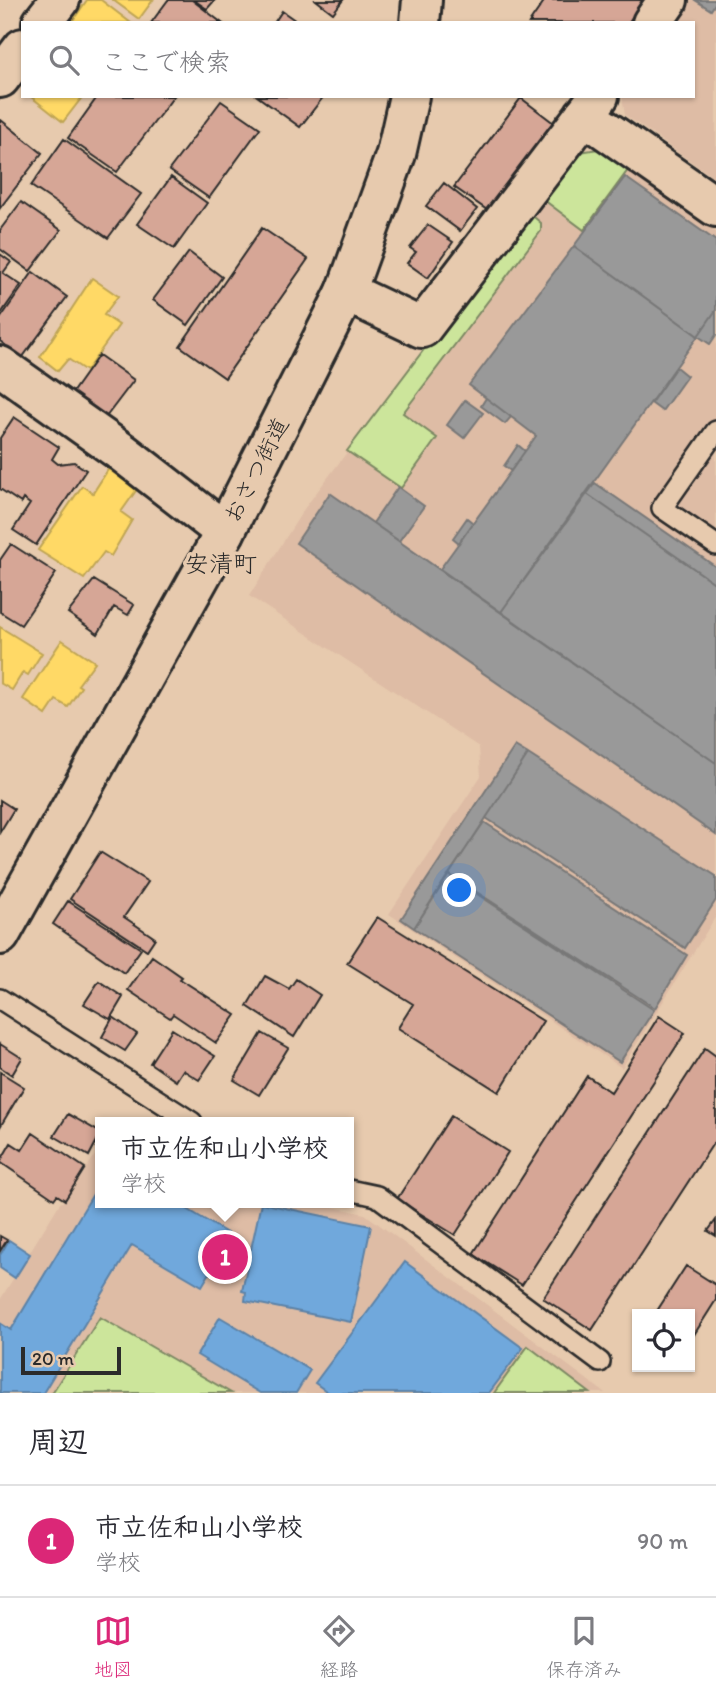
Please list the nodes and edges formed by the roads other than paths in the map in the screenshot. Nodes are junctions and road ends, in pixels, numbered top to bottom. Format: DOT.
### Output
graph roads {
  1 [pos="60,0"];
  2 [pos="422,0"];
  3 [pos="668,0"];
  4 [pos="44,21"];
  5 [pos="420,21"];
  6 [pos="653,21"];
  7 [pos="21,51"];
  8 [pos="0,78"];
  9 [pos="409,98"];
  10 [pos="592,106"];
  11 [pos="716,208"];
  12 [pos="346,292"];
  13 [pos="5,381"];
  14 [pos="716,431"];
  15 [pos="225,532"];
  16 [pos="716,545"];
  17 [pos="0,935"];
  18 [pos="0,999"];
  19 [pos="184,1117"];
  20 [pos="354,1191"];
  21 [pos="600,1362"];
  1 -- 4 [label="street"];
  2 -- 5 [label="street"];
  3 -- 6 [label="street"];
  7 -- 8 [label="street"];
  9 -- 12 [label="street, おさつ街道"];
  10 -- 11 [label="street"];
  10 -- 12 [label="street"];
  12 -- 15 [label="street, おさつ街道"];
  13 -- 15 [label="street"];
  14 -- 16 [label="lane"];
  15 -- 17 [label="street, おさつ街道"];
  18 -- 19 [label="lane"];
  20 -- 21 [label="lane"];
}
